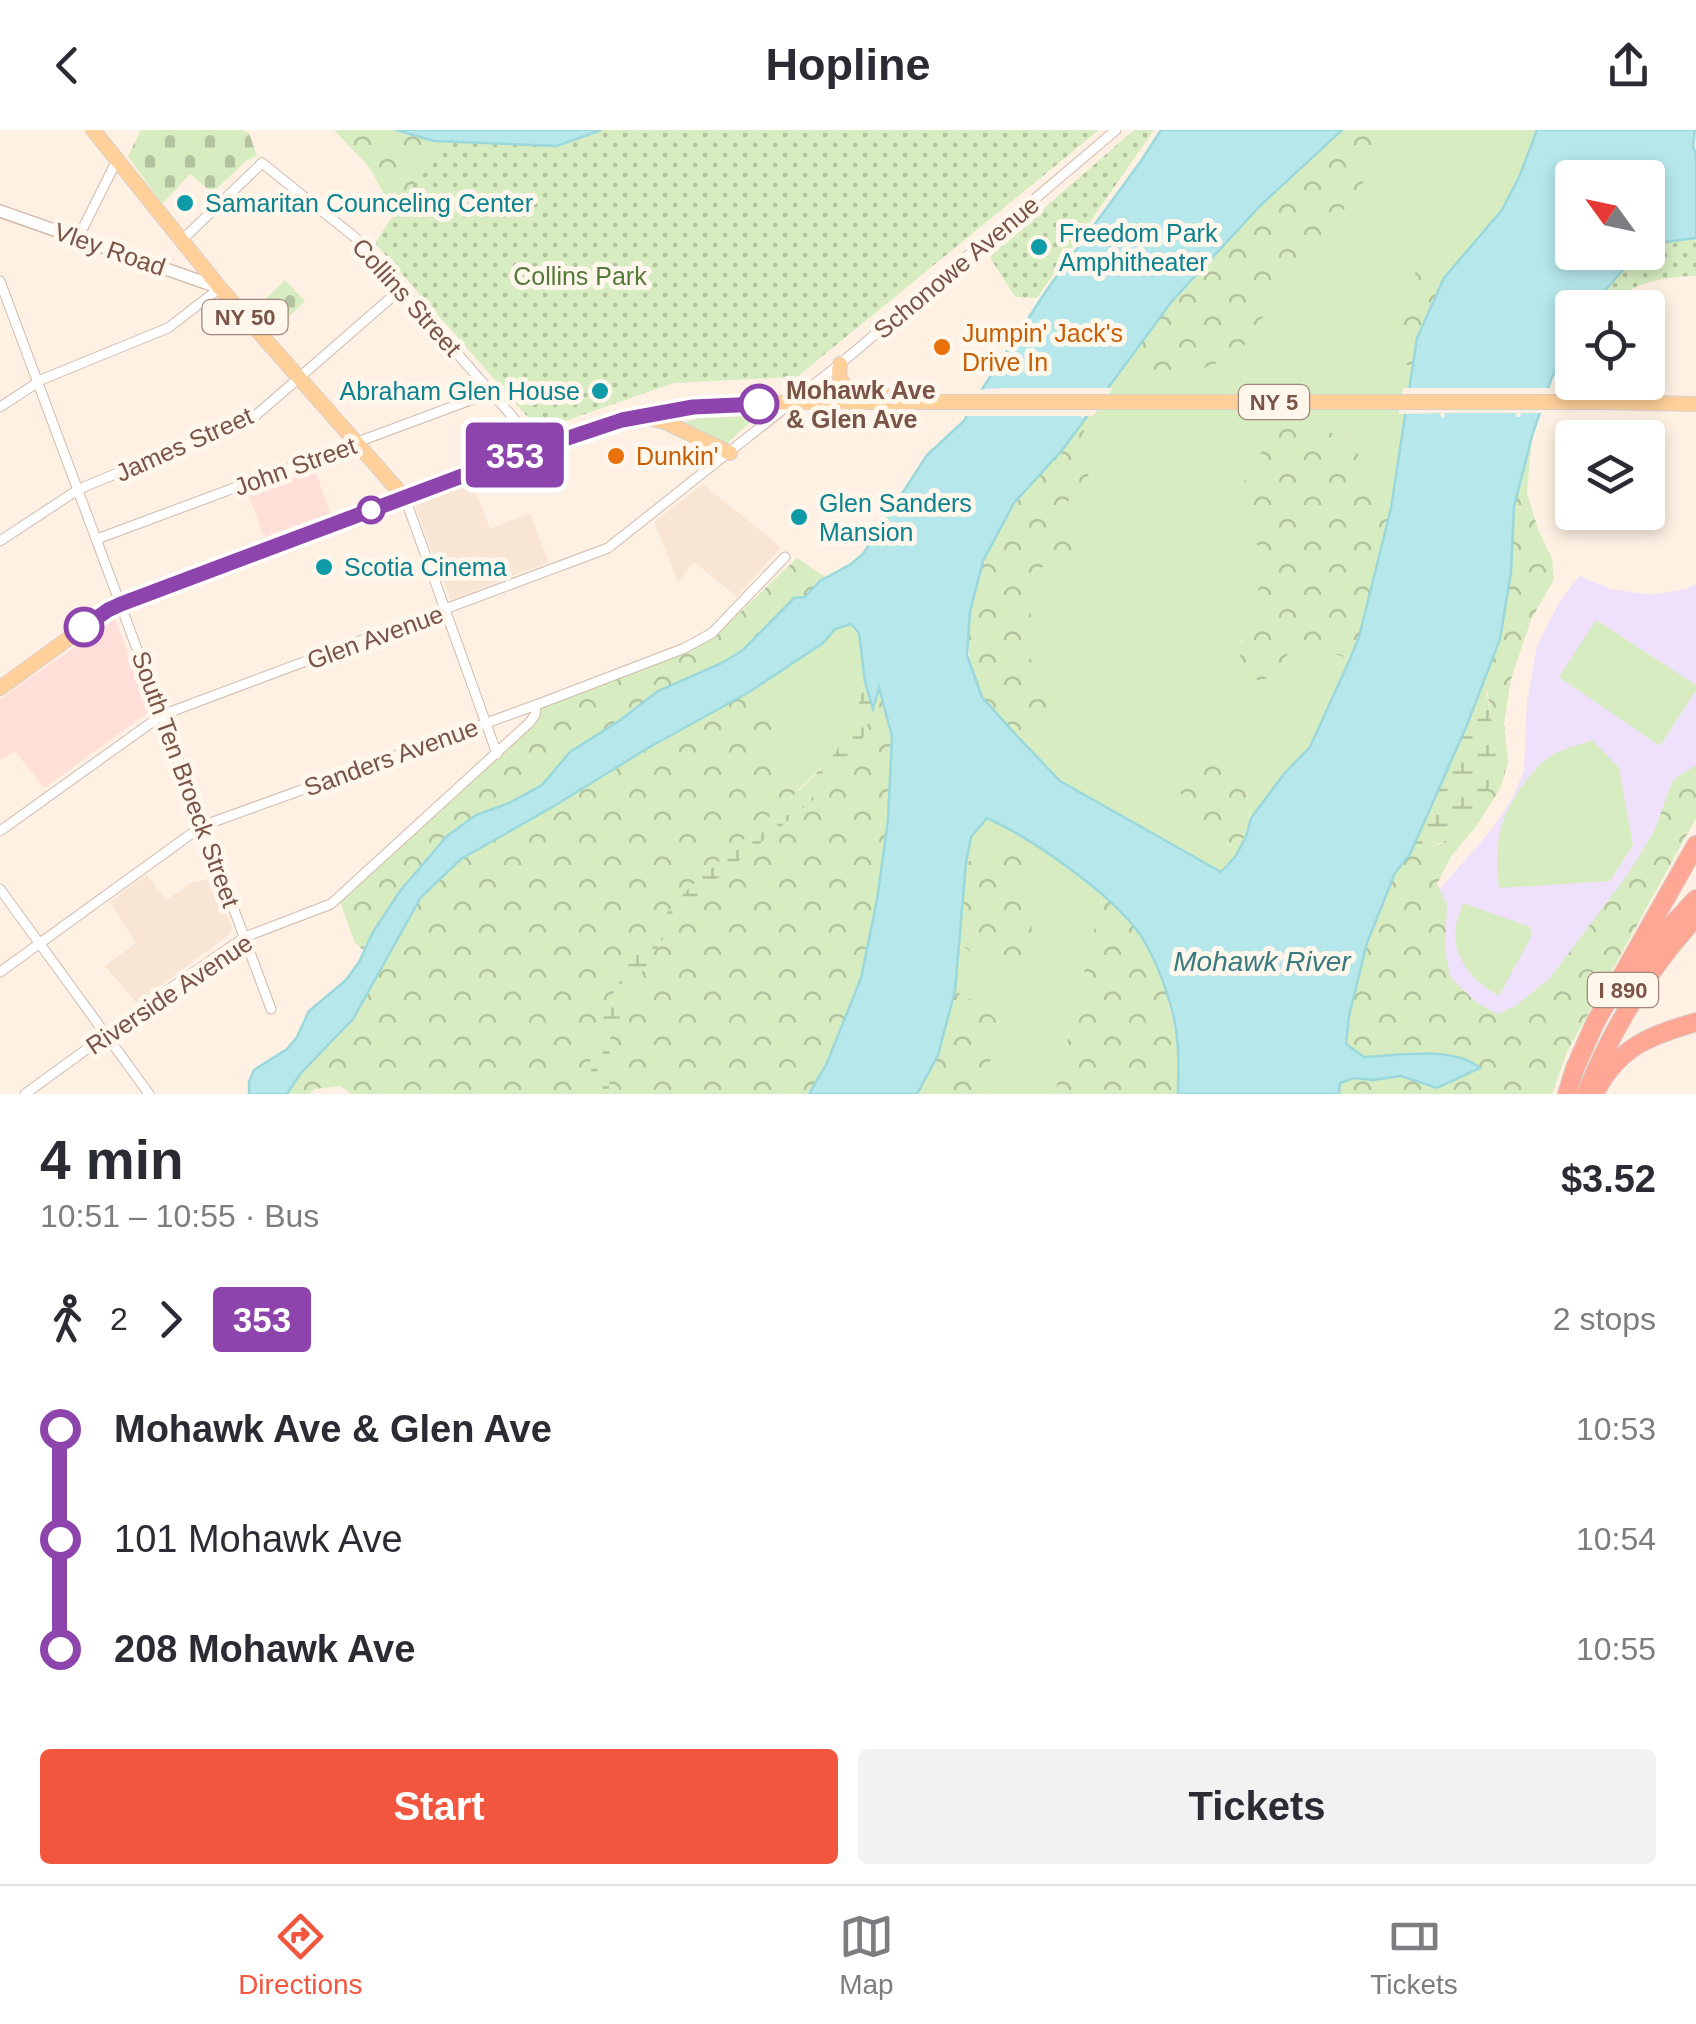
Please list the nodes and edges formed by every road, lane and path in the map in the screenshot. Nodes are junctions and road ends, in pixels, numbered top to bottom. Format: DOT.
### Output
graph roads {
  1 [pos="93,130"];
  2 [pos="1116,130"];
  3 [pos="117,160"];
  4 [pos="0,212"];
  5 [pos="78,238"];
  6 [pos="181,241"];
  7 [pos="0,281"];
  8 [pos="220,288"];
  9 [pos="401,288"];
  10 [pos="3,295"];
  11 [pos="840,364"];
  12 [pos="300,378"];
  13 [pos="37,382"];
  14 [pos="492,392"];
  15 [pos="794,402"];
  16 [pos="907,404"];
  17 [pos="1696,404"];
  18 [pos="0,407"];
  19 [pos="641,416"];
  20 [pos="357,442"];
  21 [pos="539,447"];
  22 [pos="730,453"];
  23 [pos="79,489"];
  24 [pos="405,498"];
  25 [pos="98,539"];
  26 [pos="0,541"];
  27 [pos="785,557"];
  28 [pos="121,604"];
  29 [pos="445,611"];
  30 [pos="0,688"];
  31 [pos="536,705"];
  32 [pos="162,715"];
  33 [pos="486,722"];
  34 [pos="497,754"];
  35 [pos="202,826"];
  36 [pos="0,831"];
  37 [pos="1696,845"];
  38 [pos="0,889"];
  39 [pos="1696,899"];
  40 [pos="1696,918"];
  41 [pos="245,937"];
  42 [pos="40,943"];
  43 [pos="0,972"];
  44 [pos="271,1010"];
  45 [pos="1696,1022"];
  46 [pos="107,1036"];
  47 [pos="25,1094"];
  48 [pos="149,1094"];
  49 [pos="1569,1094"];
  50 [pos="1586,1094"];
  51 [pos="1595,1094"];
  1 -- 3 [label="main road, NY 50"];
  2 -- 11 [label="street, Schonowe Avenue"];
  3 -- 5 [label="street"];
  3 -- 6 [label="main road, NY 50"];
  4 -- 5 [label="street, Vley Road"];
  5 -- 8 [label="street, Vley Road"];
  6 -- 8 [label="main road, NY 50"];
  6 -- 9 [label="street, Collins Street"];
  7 -- 10 [label="street, South Ten Broeck Street"];
  8 -- 12 [label="main road, NY 50"];
  8 -- 13 [label="street"];
  9 -- 12 [label="street, James Street"];
  9 -- 14 [label="street, Collins Street"];
  10 -- 13 [label="street, South Ten Broeck Street"];
  11 -- 15 [label="street, Schonowe Avenue"];
  11 -- 16 [label="main road"];
  12 -- 20 [label="main road, NY 50"];
  12 -- 23 [label="street, James Street"];
  13 -- 18 [label="street"];
  13 -- 23 [label="street, South Ten Broeck Street"];
  14 -- 20 [label="street, John Street"];
  14 -- 21 [label="street, Collins Street"];
  15 -- 16 [label="main road, NY 5"];
  15 -- 19 [label="main road, NY 5"];
  15 -- 22 [label="street, Glen Avenue"];
  16 -- 17 [label="main road, NY 5"];
  19 -- 21 [label="main road, NY 5"];
  19 -- 22 [label="main road"];
  20 -- 24 [label="main road, NY 50"];
  20 -- 25 [label="street, John Street"];
  21 -- 24 [label="main road, NY 5"];
  22 -- 29 [label="street, Glen Avenue"];
  23 -- 25 [label="street, South Ten Broeck Street"];
  23 -- 26 [label="street, James Street"];
  24 -- 28 [label="main road, NY 5"];
  24 -- 29 [label="street"];
  25 -- 28 [label="street, South Ten Broeck Street"];
  27 -- 31 [label="street, Sanders Avenue"];
  28 -- 30 [label="main road, NY 5"];
  28 -- 32 [label="street, South Ten Broeck Street"];
  29 -- 32 [label="street, Glen Avenue"];
  29 -- 33 [label="street"];
  31 -- 33 [label="street, Sanders Avenue"];
  31 -- 34 [label="street, Riverside Avenue"];
  32 -- 35 [label="street, South Ten Broeck Street"];
  32 -- 36 [label="street, Glen Avenue"];
  33 -- 34 [label="street"];
  33 -- 35 [label="street, Sanders Avenue"];
  34 -- 41 [label="street, Riverside Avenue"];
  35 -- 41 [label="street, South Ten Broeck Street"];
  35 -- 42 [label="street, Sanders Avenue"];
  37 -- 49 [label="highway"];
  38 -- 42 [label="street"];
  39 -- 49 [label="highway, I 890"];
  40 -- 50 [label="highway, I 890"];
  41 -- 44 [label="street, South Ten Broeck Street"];
  41 -- 46 [label="street, Riverside Avenue"];
  42 -- 43 [label="street, Sanders Avenue"];
  42 -- 46 [label="street"];
  45 -- 51 [label="highway"];
  46 -- 47 [label="street, Riverside Avenue"];
  46 -- 48 [label="street"];
}
